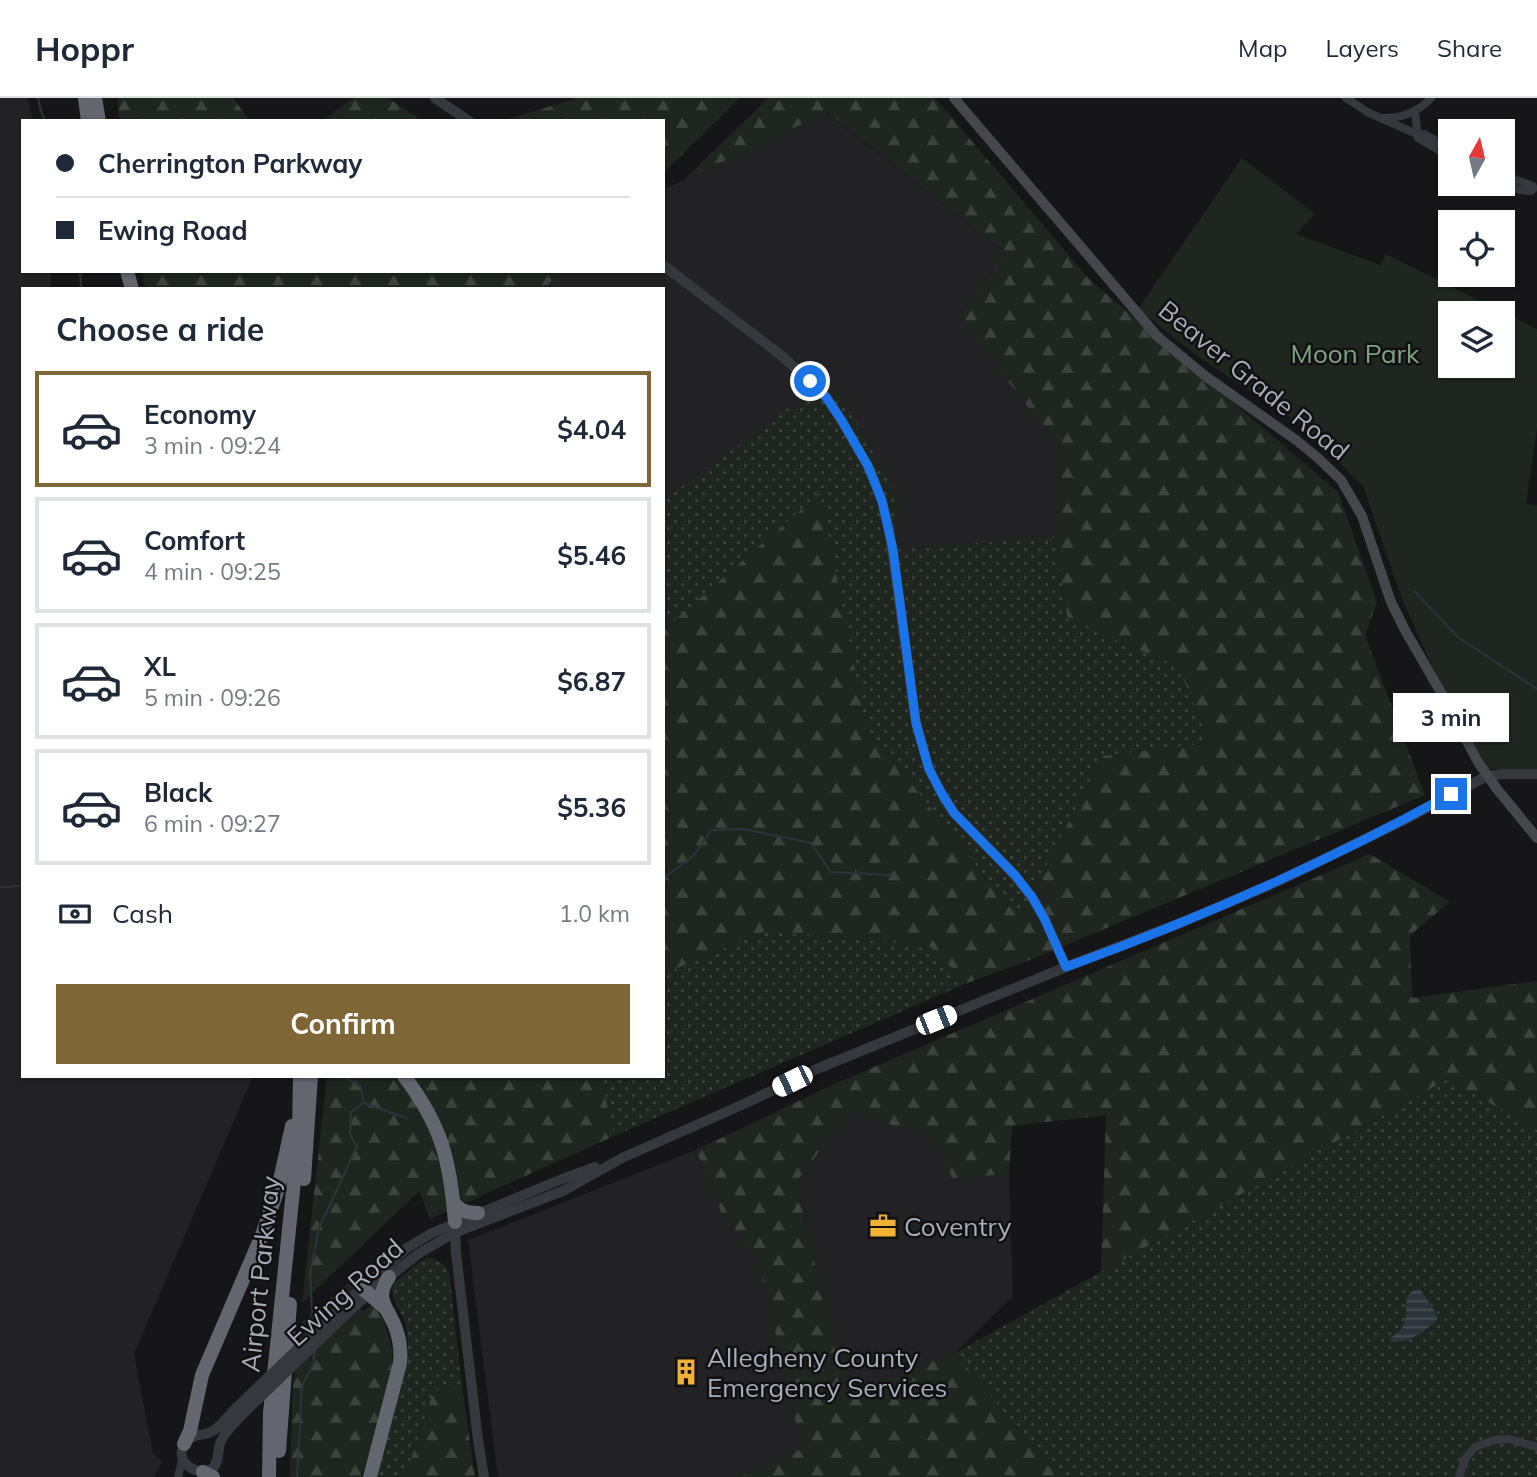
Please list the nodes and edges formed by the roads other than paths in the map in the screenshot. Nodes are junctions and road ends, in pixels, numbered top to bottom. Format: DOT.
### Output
graph roads {
  1 [pos="85,98"];
  2 [pos="95,98"];
  3 [pos="435,98"];
  4 [pos="954,98"];
  5 [pos="1346,98"];
  6 [pos="1431,98"];
  7 [pos="1415,111"];
  8 [pos="1381,118"];
  9 [pos="88,119"];
  10 [pos="99,119"];
  11 [pos="466,119"];
  12 [pos="1419,135"];
  13 [pos="1438,142"];
  14 [pos="1438,150"];
  15 [pos="1516,180"];
  16 [pos="1516,189"];
  17 [pos="665,266"];
  18 [pos="1537,774"];
  19 [pos="1487,776"];
  20 [pos="1537,838"];
  21 [pos="1066,967"];
  22 [pos="298,1078"];
  23 [pos="298,1078"];
  24 [pos="312,1078"];
  25 [pos="405,1078"];
  26 [pos="622,1158"];
  27 [pos="453,1201"];
  28 [pos="478,1213"];
  29 [pos="455,1228"];
  30 [pos="389,1277"];
  31 [pos="359,1296"];
  32 [pos="385,1308"];
  33 [pos="240,1411"];
  34 [pos="184,1444"];
  35 [pos="1537,1447"];
  36 [pos="182,1461"];
  37 [pos="200,1475"];
  38 [pos="178,1477"];
  39 [pos="269,1477"];
  40 [pos="278,1477"];
  41 [pos="370,1477"];
  42 [pos="484,1477"];
  43 [pos="1459,1477"];
  1 -- 9 [label="highway"];
  2 -- 10 [label="highway"];
  3 -- 11 [label="street"];
  4 -- 19 [label="main road, Beaver Grade Road"];
  5 -- 8 [label="street"];
  6 -- 7 [label="street"];
  7 -- 8 [label="street"];
  7 -- 12 [label="street"];
  8 -- 12 [label="street"];
  12 -- 13 [label="street"];
  12 -- 14 [label="street"];
  15 -- 16 [label="street"];
  17 -- 21 [label="street"];
  18 -- 19 [label="street, Ewing Road"];
  19 -- 20 [label="main road, Beaver Grade Road"];
  19 -- 21 [label="street, Ewing Road"];
  21 -- 26 [label="street, Ewing Road"];
  22 -- 34 [label="highway"];
  23 -- 39 [label="highway, Airport Parkway"];
  24 -- 40 [label="highway, Airport Parkway"];
  25 -- 27 [label="highway"];
  26 -- 28 [label="street, Ewing Road"];
  26 -- 29 [label="street, Ewing Road"];
  27 -- 28 [label="highway"];
  27 -- 29 [label="highway"];
  28 -- 29 [label="street, Ewing Road"];
  29 -- 30 [label="street, Ewing Road"];
  29 -- 31 [label="street, Ewing Road"];
  29 -- 42 [label="street"];
  30 -- 31 [label="street, Ewing Road"];
  30 -- 32 [label="highway"];
  31 -- 32 [label="highway"];
  31 -- 33 [label="street, Ewing Road, bridge"];
  32 -- 41 [label="highway"];
  33 -- 34 [label="street, Ewing Road"];
  33 -- 37 [label="street, Ewing Road"];
  34 -- 36 [label="street"];
  35 -- 43 [label="street"];
  36 -- 37 [label="street, Ewing Road"];
  36 -- 38 [label="street"];
}
